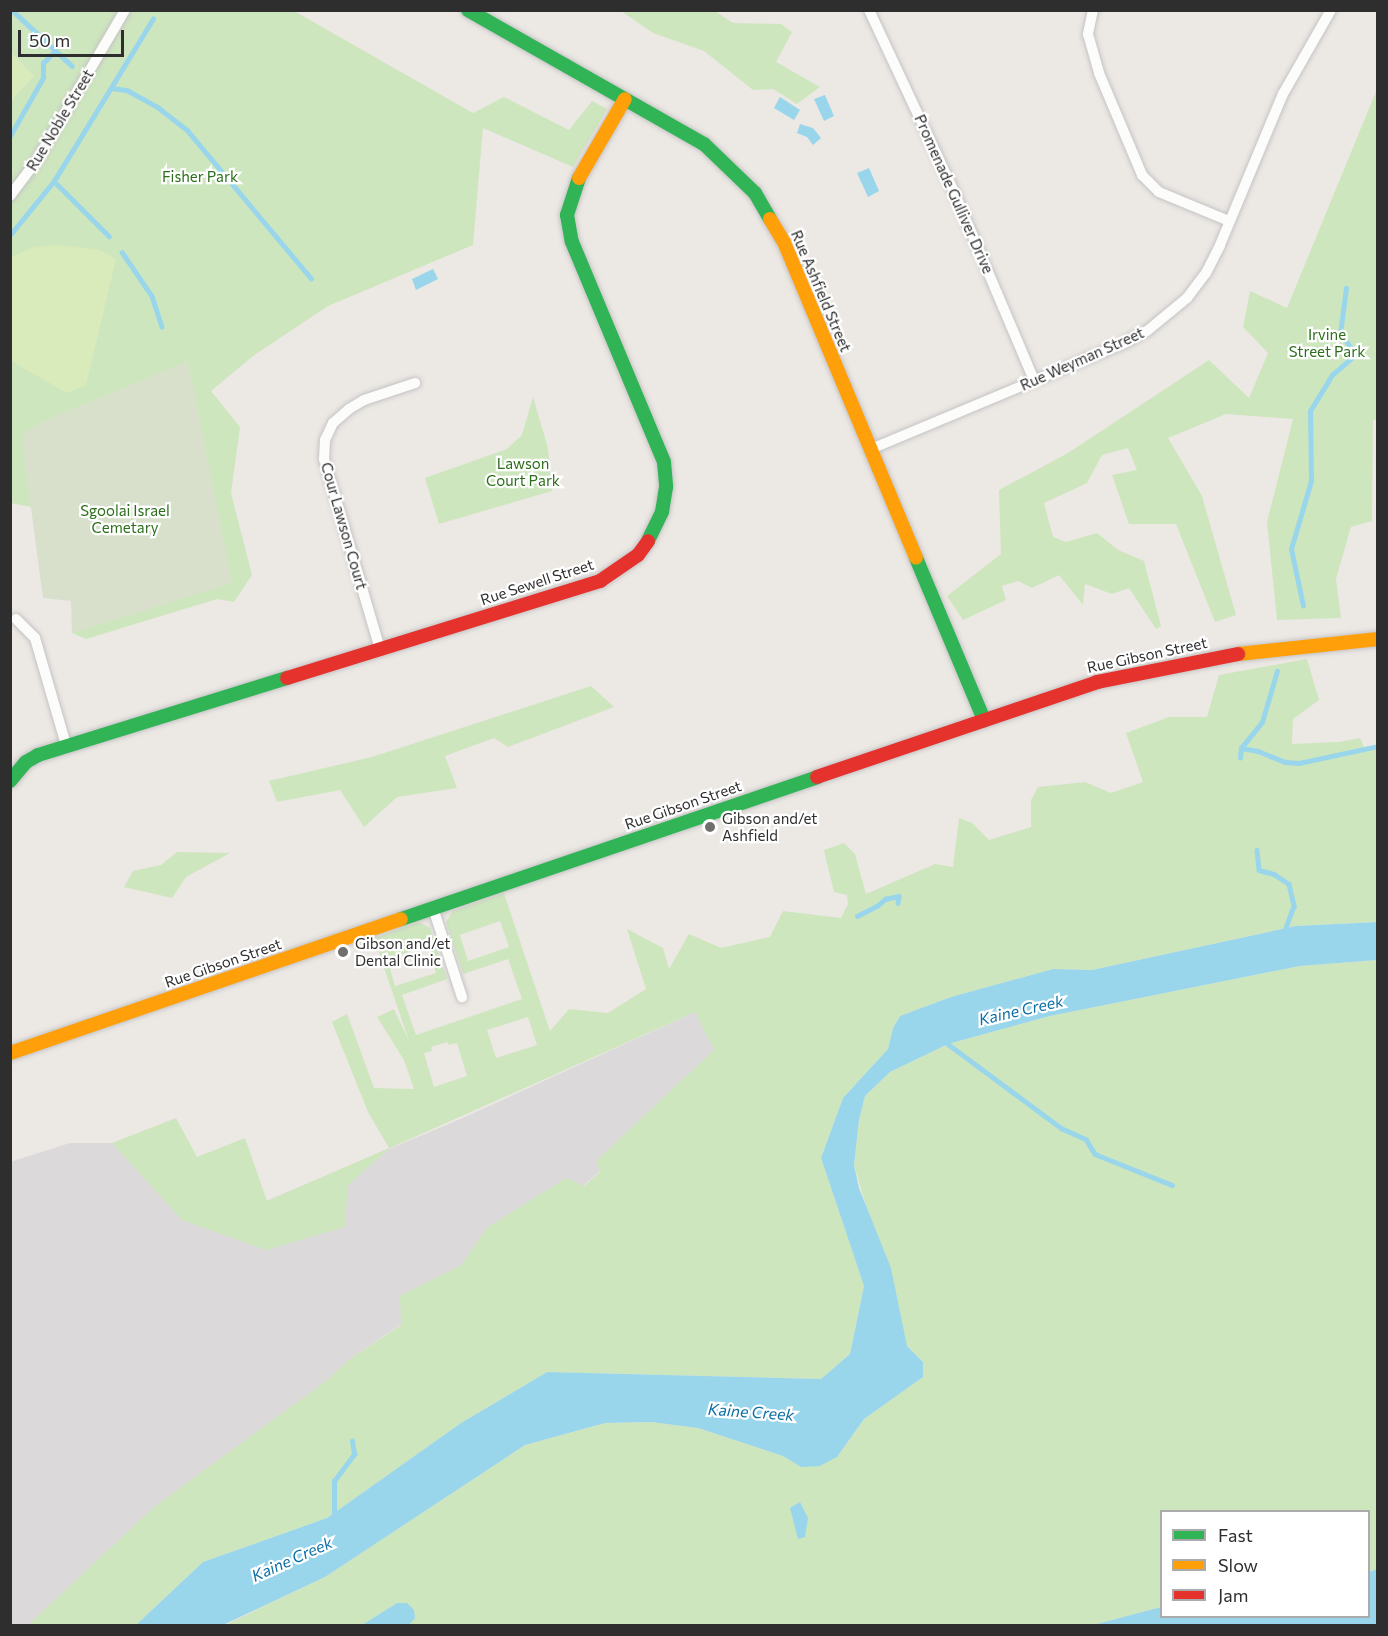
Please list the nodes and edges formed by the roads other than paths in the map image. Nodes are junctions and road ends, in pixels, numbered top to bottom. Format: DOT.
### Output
graph roads {
  1 [pos="125,10"];
  2 [pos="468,10"];
  3 [pos="868,10"];
  4 [pos="1093,10"];
  5 [pos="1331,10"];
  6 [pos="625,99"];
  7 [pos="10,196"];
  8 [pos="1229,220"];
  9 [pos="1034,380"];
  10 [pos="415,383"];
  11 [pos="871,449"];
  12 [pos="16,619"];
  13 [pos="1377,639"];
  14 [pos="380,649"];
  15 [pos="984,720"];
  16 [pos="66,745"];
  17 [pos="10,781"];
  18 [pos="433,909"];
  19 [pos="462,997"];
  20 [pos="10,1053"];
  1 -- 7 [label="street, Rue Noble Street"];
  2 -- 6 [label="street, Rue Ashfield Street"];
  3 -- 9 [label="street, Promenade Gulliver Drive"];
  4 -- 8 [label="street"];
  5 -- 8 [label="street, Rue Weyman Street"];
  6 -- 11 [label="street, Rue Ashfield Street"];
  6 -- 14 [label="street, Rue Sewell Street"];
  8 -- 9 [label="street, Rue Weyman Street"];
  9 -- 11 [label="street, Rue Weyman Street"];
  10 -- 14 [label="street, Cour Lawson Court"];
  11 -- 15 [label="street, Rue Ashfield Street"];
  12 -- 16 [label="street"];
  13 -- 15 [label="street, Rue Gibson Street"];
  14 -- 16 [label="street, Rue Sewell Street"];
  15 -- 18 [label="street, Rue Gibson Street"];
  16 -- 17 [label="street, Rue Sewell Street"];
  18 -- 19 [label="street"];
  18 -- 20 [label="street, Rue Gibson Street"];
}
